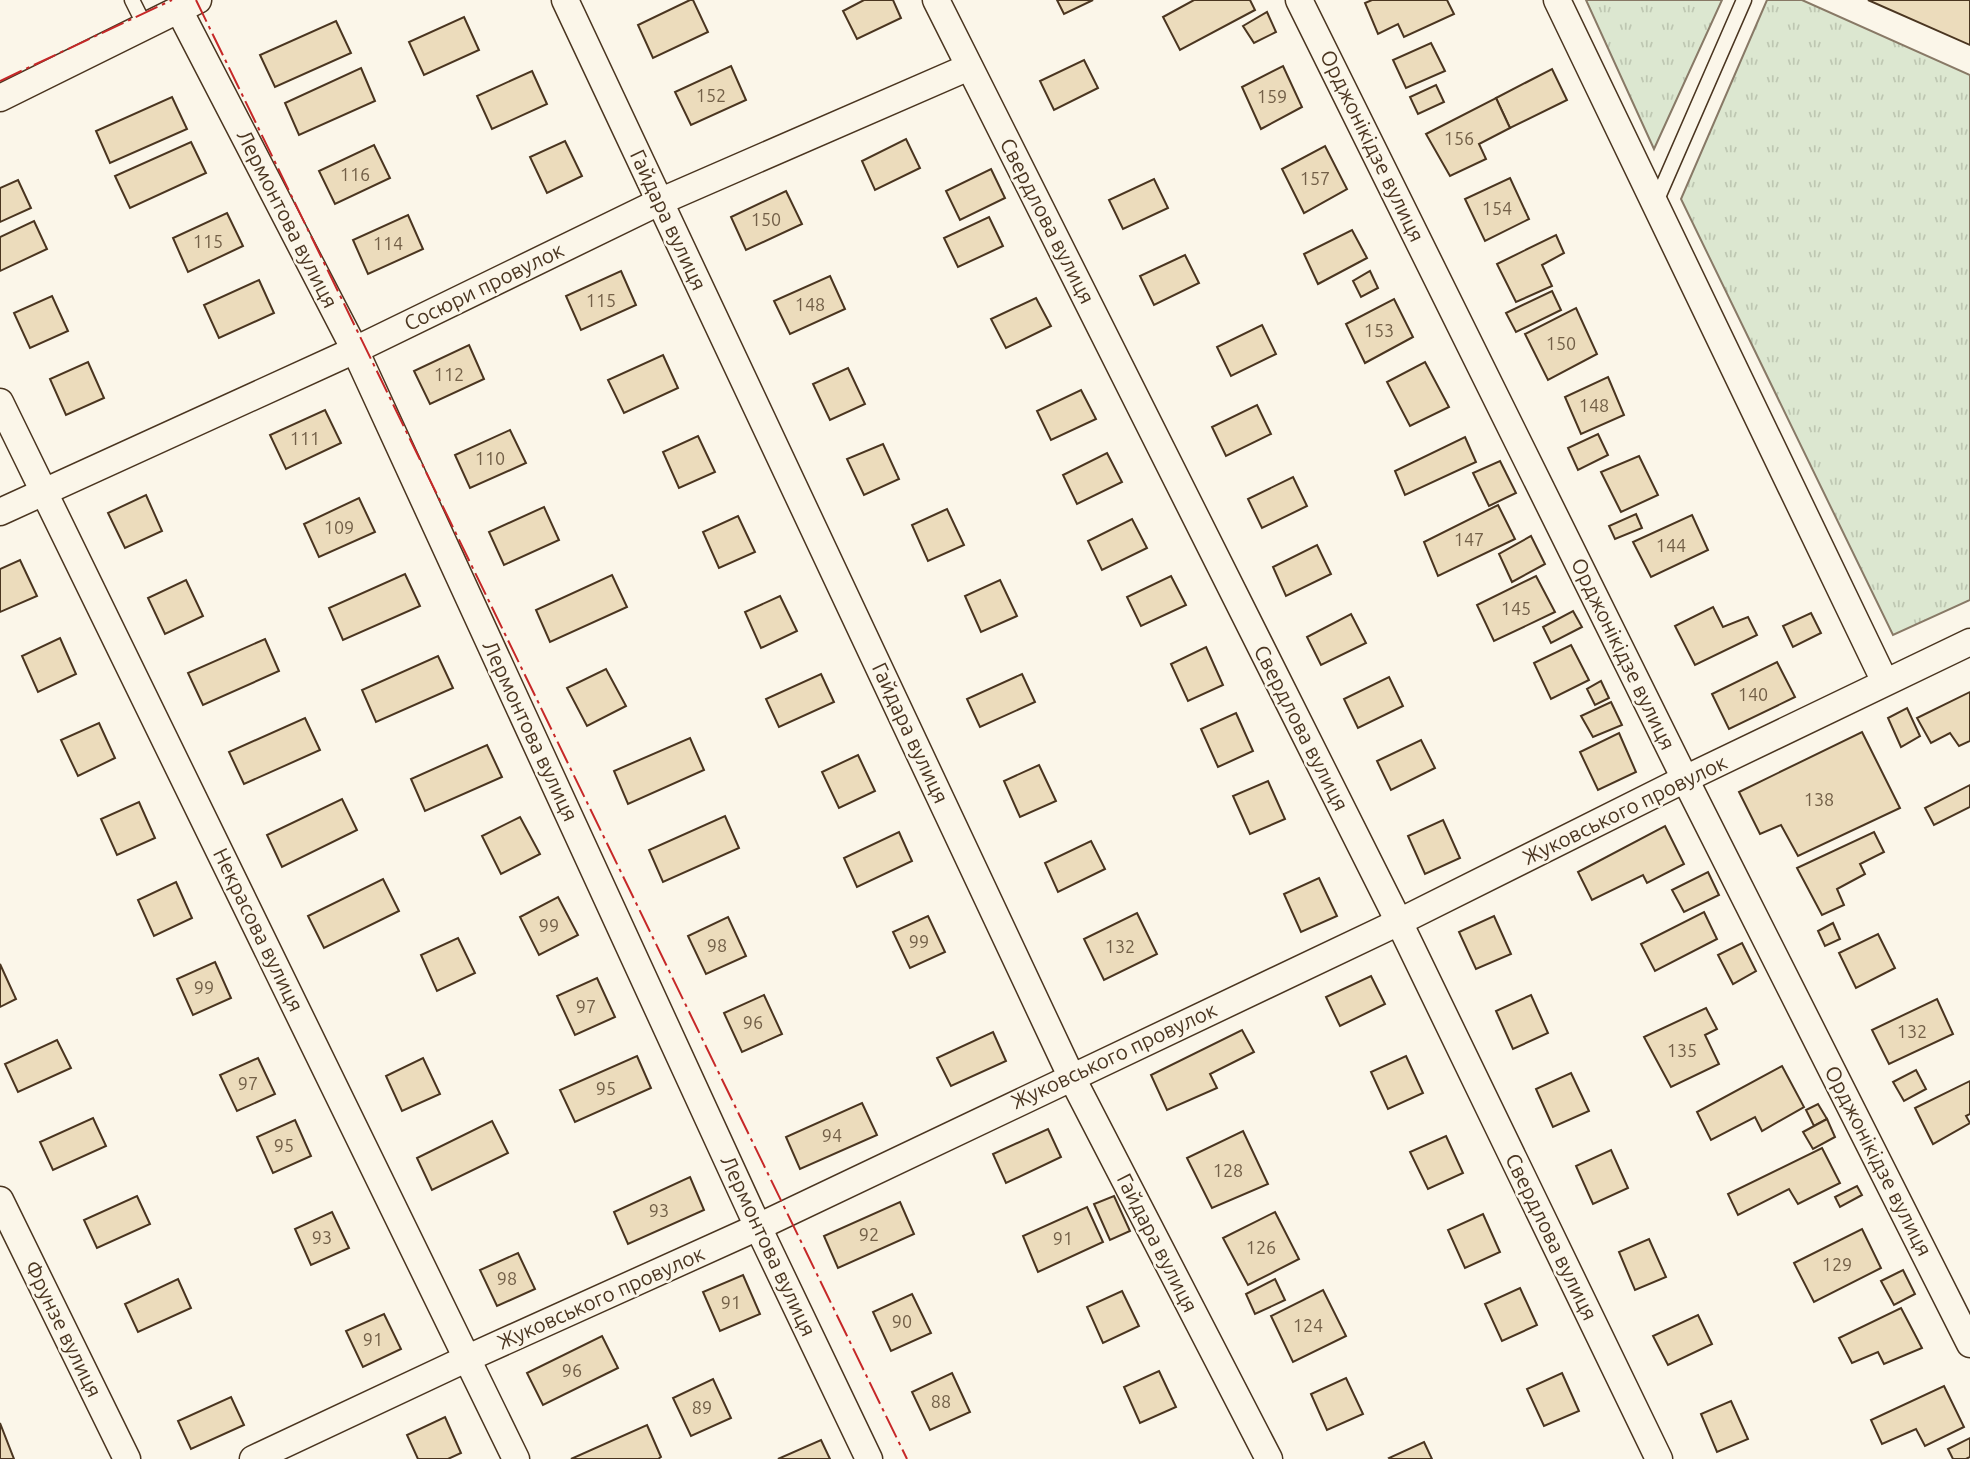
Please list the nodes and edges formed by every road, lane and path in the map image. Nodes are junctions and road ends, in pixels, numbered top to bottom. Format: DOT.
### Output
graph roads {
  1 [pos="132,0"];
  2 [pos="565,0"];
  3 [pos="936,0"];
  4 [pos="1299,0"];
  5 [pos="1557,0"];
  6 [pos="1744,0"];
  7 [pos="188,5"];
  8 [pos="145,26"];
  9 [pos="970,67"];
  10 [pos="0,98"];
  11 [pos="659,201"];
  12 [pos="1655,204"];
  13 [pos="355,351"];
  14 [pos="0,402"];
  15 [pos="44,492"];
  16 [pos="0,512"];
  17 [pos="1970,642"];
  18 [pos="1885,682"];
  19 [pos="1685,779"];
  20 [pos="1399,922"];
  21 [pos="1071,1076"];
  22 [pos="0,1200"];
  23 [pos="758,1227"];
  24 [pos="1970,1344"];
  25 [pos="468,1358"];
  26 [pos="127,1459"];
  27 [pos="253,1459"];
  28 [pos="516,1459"];
  29 [pos="869,1459"];
  30 [pos="1269,1459"];
  31 [pos="1659,1459"];
  1 -- 8 [label="lane"];
  2 -- 11 [label="street, Гайдара вулиця"];
  3 -- 9 [label="street, Свердлова вулиця"];
  4 -- 19 [label="street, Орджонікідзе вулиця"];
  5 -- 12 [label="street"];
  6 -- 12 [label="lane"];
  7 -- 8 [label="street"];
  7 -- 13 [label="street, Лермонтова вулиця"];
  8 -- 10 [label="street"];
  9 -- 11 [label="street, Сосюри провулок"];
  9 -- 20 [label="street, Свердлова вулиця"];
  11 -- 13 [label="street, Сосюри провулок"];
  11 -- 21 [label="street, Гайдара вулиця"];
  12 -- 18 [label="street"];
  13 -- 15 [label="street, Сосюри провулок"];
  13 -- 23 [label="street, Лермонтова вулиця"];
  14 -- 15 [label="street, Некрасова вулиця"];
  15 -- 16 [label="street, Сосюри провулок"];
  15 -- 25 [label="street, Некрасова вулиця"];
  17 -- 18 [label="street, Жуковського провулок"];
  18 -- 19 [label="street, Жуковського провулок"];
  19 -- 20 [label="street, Жуковського провулок"];
  19 -- 24 [label="street, Орджонікідзе вулиця"];
  20 -- 21 [label="street, Жуковського провулок"];
  20 -- 31 [label="street, Свердлова вулиця"];
  21 -- 23 [label="street, Жуковського провулок"];
  21 -- 30 [label="street, Гайдара вулиця"];
  22 -- 26 [label="street, Фрунзе вулиця"];
  23 -- 25 [label="street, Жуковського провулок"];
  23 -- 29 [label="street, Лермонтова вулиця"];
  25 -- 27 [label="street, Жуковського провулок"];
  25 -- 28 [label="street, Некрасова вулиця"];
}
